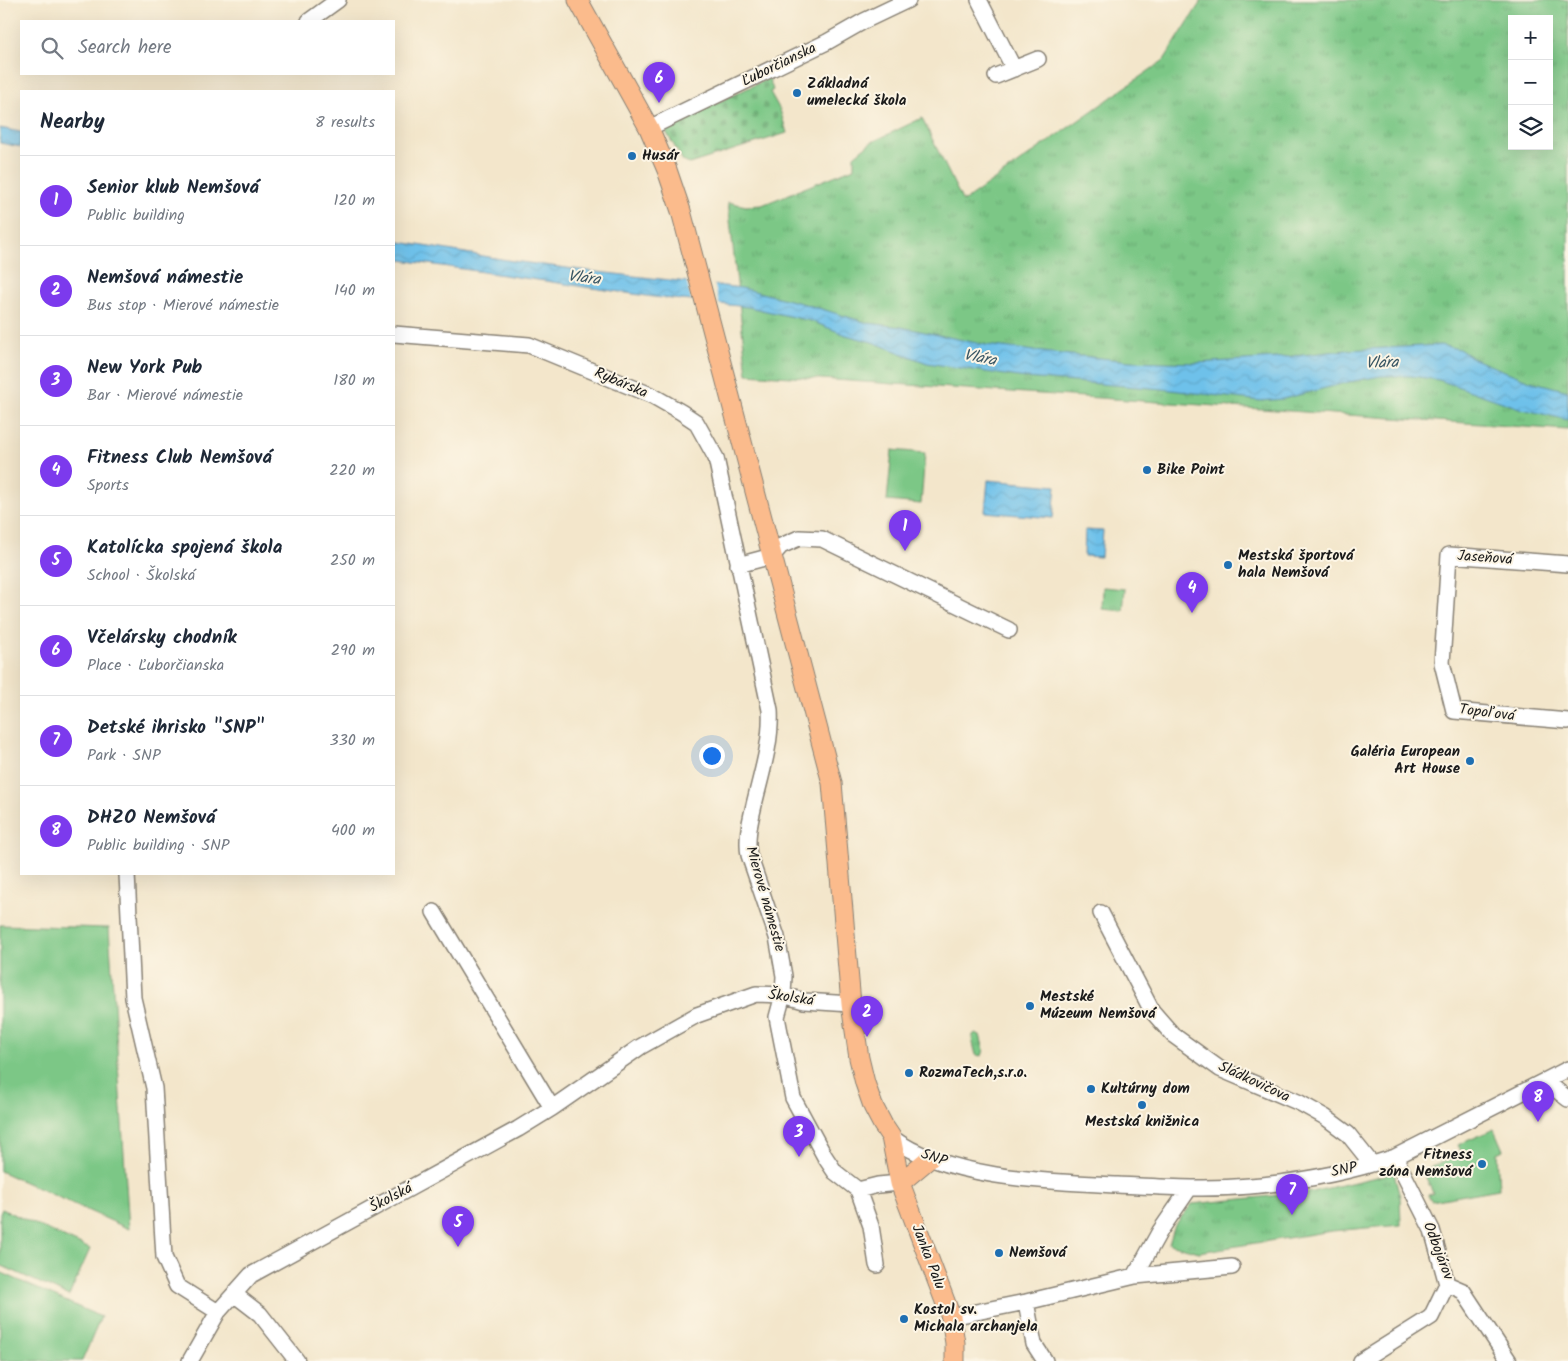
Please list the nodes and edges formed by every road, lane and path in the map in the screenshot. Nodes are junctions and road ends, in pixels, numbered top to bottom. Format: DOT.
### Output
graph roads {
  1 [pos="338,0"];
  2 [pos="578,0"];
  3 [pos="908,0"];
  4 [pos="979,0"];
  5 [pos="310,20"];
  6 [pos="1038,59"];
  7 [pos="1014,69"];
  8 [pos="996,76"];
  9 [pos="649,128"];
  10 [pos="395,334"];
  11 [pos="772,556"];
  12 [pos="1568,564"];
  13 [pos="738,565"];
  14 [pos="1009,630"];
  15 [pos="1442,663"];
  16 [pos="1568,721"];
  17 [pos="127,875"];
  18 [pos="434,912"];
  19 [pos="1101,913"];
  20 [pos="783,995"];
  21 [pos="851,1004"];
  22 [pos="1568,1069"];
  23 [pos="1545,1081"];
  24 [pos="1568,1099"];
  25 [pos="552,1108"];
  26 [pos="891,1137"];
  27 [pos="1394,1157"];
  28 [pos="930,1158"];
  29 [pos="1372,1164"];
  30 [pos="900,1183"];
  31 [pos="853,1187"];
  32 [pos="1189,1189"];
  33 [pos="878,1265"];
  34 [pos="1232,1267"];
  35 [pos="1135,1276"];
  36 [pos="1447,1284"];
  37 [pos="234,1294"];
  38 [pos="1026,1302"];
  39 [pos="218,1312"];
  40 [pos="951,1317"];
  41 [pos="190,1361"];
  42 [pos="297,1361"];
  43 [pos="955,1361"];
  44 [pos="1045,1361"];
  45 [pos="1361,1361"];
  46 [pos="1509,1361"];
  1 -- 5 [label="street"];
  2 -- 9 [label="main road"];
  3 -- 9 [label="street, Ľuborčianska"];
  4 -- 7 [label="street"];
  6 -- 7 [label="street"];
  7 -- 8 [label="street"];
  9 -- 11 [label="main road"];
  10 -- 13 [label="street, Rybárska"];
  11 -- 13 [label="street"];
  11 -- 14 [label="street"];
  11 -- 21 [label="main road"];
  12 -- 15 [label="street, Jaseňová"];
  13 -- 20 [label="street, Mierové námestie"];
  15 -- 16 [label="street, Topoľová"];
  17 -- 39 [label="street"];
  18 -- 25 [label="street"];
  19 -- 29 [label="street, Sládkovičova"];
  20 -- 21 [label="street, Školská"];
  20 -- 25 [label="street, Školská"];
  20 -- 31 [label="street, Mierové námestie"];
  21 -- 26 [label="main road"];
  22 -- 23 [label="street, SNP"];
  23 -- 24 [label="street"];
  23 -- 27 [label="street, SNP"];
  25 -- 37 [label="street, Školská"];
  26 -- 28 [label="street, SNP"];
  26 -- 30 [label="main road"];
  27 -- 29 [label="street, SNP"];
  27 -- 36 [label="street, Odbojárov"];
  28 -- 30 [label="main road"];
  28 -- 32 [label="street, SNP"];
  29 -- 32 [label="street, SNP"];
  30 -- 31 [label="street"];
  30 -- 40 [label="main road, Janka Palu"];
  31 -- 33 [label="street, Mierové námestie"];
  32 -- 35 [label="street"];
  34 -- 35 [label="street"];
  35 -- 38 [label="street"];
  36 -- 45 [label="street"];
  36 -- 46 [label="street, Odbojárov"];
  37 -- 39 [label="street, Školská"];
  37 -- 42 [label="street"];
  38 -- 40 [label="street"];
  38 -- 44 [label="street"];
  39 -- 41 [label="street, Školská"];
  40 -- 43 [label="main road, Janka Palu"];
}
